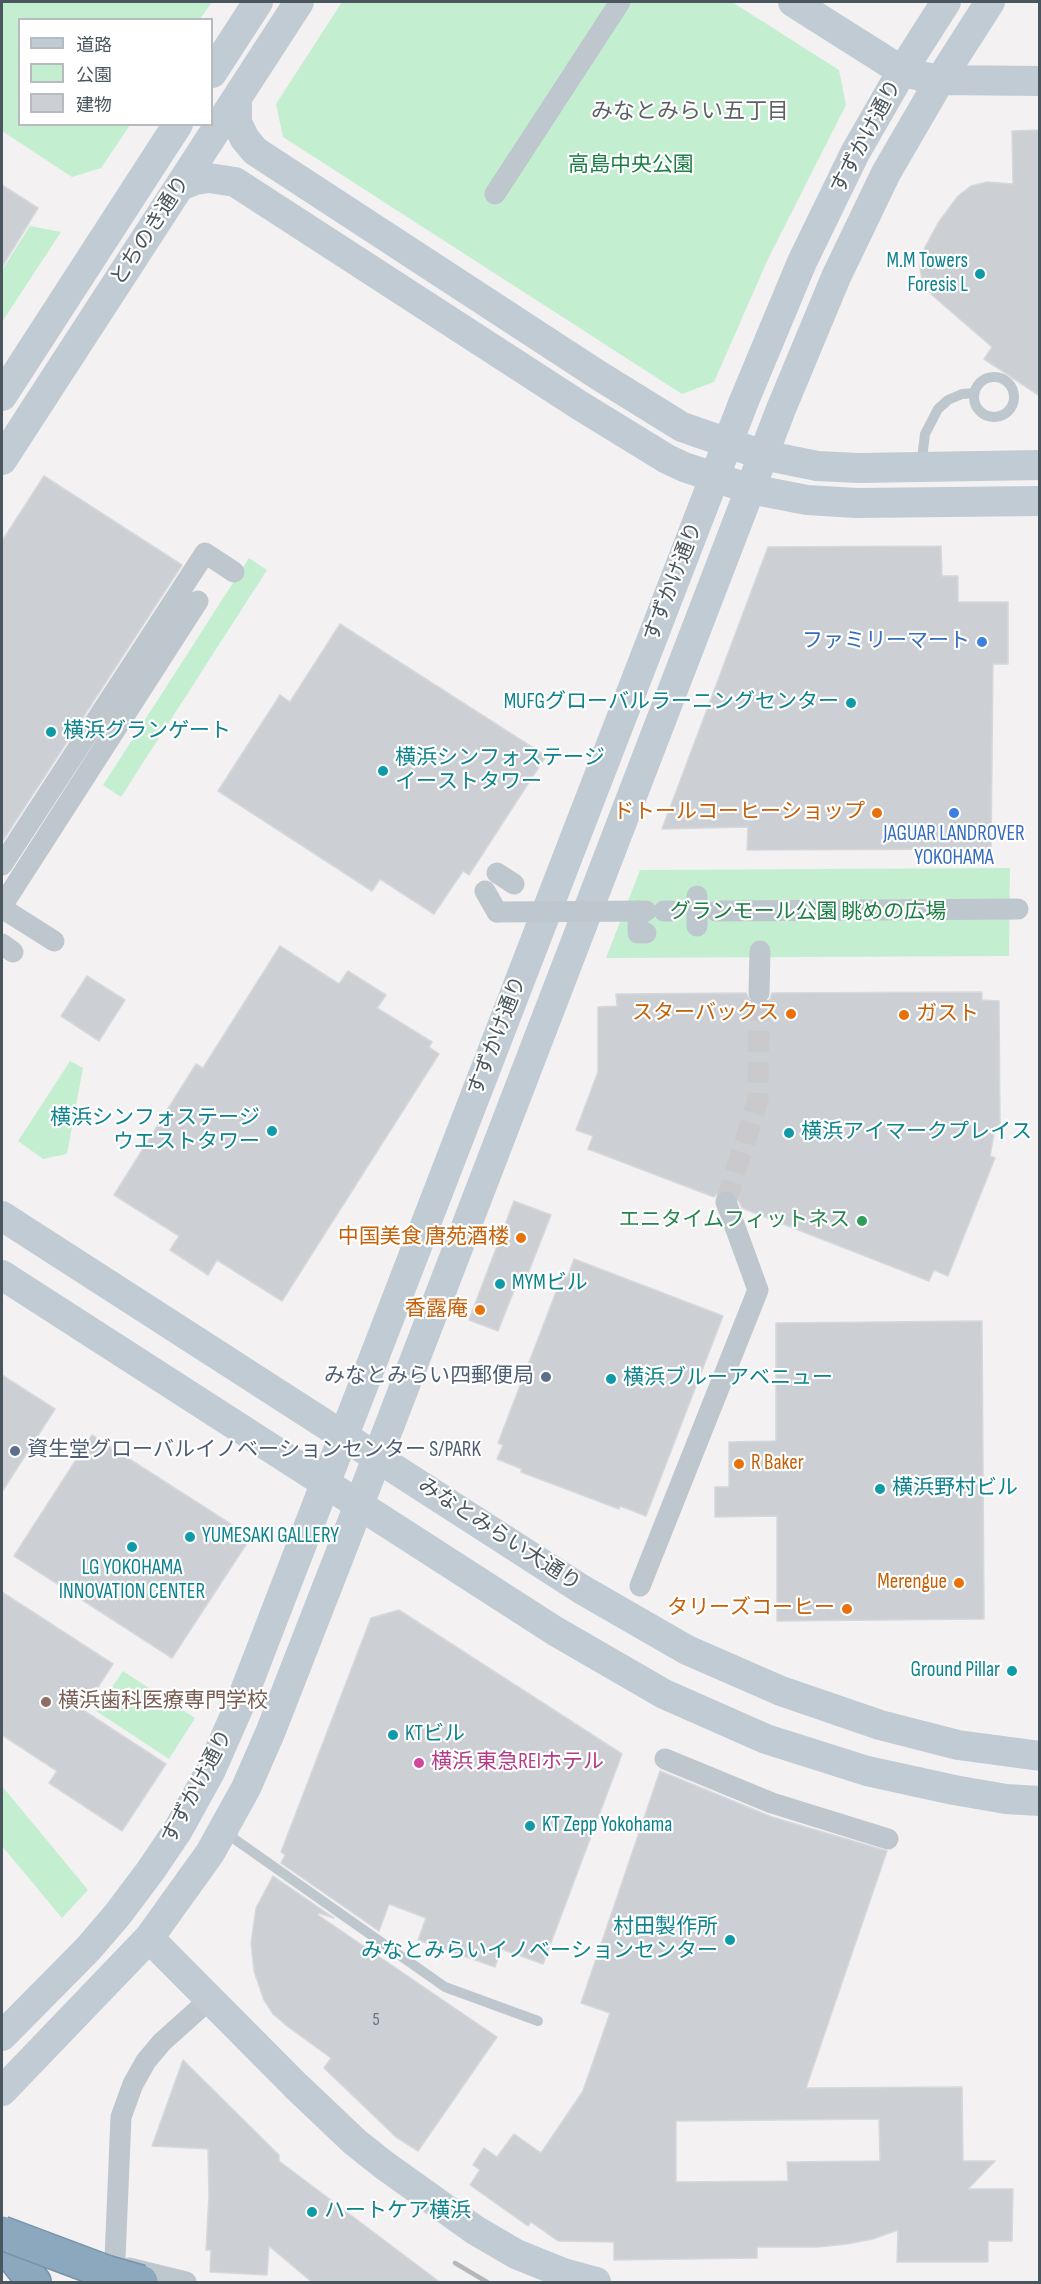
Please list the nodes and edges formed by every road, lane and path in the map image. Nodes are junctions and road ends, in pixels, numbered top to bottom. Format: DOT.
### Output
graph roads {
  1 [pos="258,2"];
  2 [pos="299,2"];
  3 [pos="620,2"];
  4 [pos="793,2"];
  5 [pos="946,2"];
  6 [pos="990,2"];
  7 [pos="213,71"];
  8 [pos="902,71"];
  9 [pos="940,80"];
  10 [pos="1040,81"];
  11 [pos="237,98"];
  12 [pos="177,126"];
  13 [pos="180,186"];
  14 [pos="495,194"];
  15 [pos="974,393"];
  16 [pos="2,396"];
  17 [pos="728,444"];
  18 [pos="763,455"];
  19 [pos="2,460"];
  20 [pos="1040,465"];
  21 [pos="921,467"];
  22 [pos="714,478"];
  23 [pos="750,489"];
  24 [pos="1040,501"];
  25 [pos="225,569"];
  26 [pos="198,601"];
  27 [pos="2,865"];
  28 [pos="484,891"];
  29 [pos="2,907"];
  30 [pos="1018,909"];
  31 [pos="682,911"];
  32 [pos="646,933"];
  33 [pos="54,941"];
  34 [pos="760,951"];
  35 [pos="759,993"];
  36 [pos="726,1202"];
  37 [pos="2,1216"];
  38 [pos="2,1275"];
  39 [pos="344,1435"];
  40 [pos="377,1457"];
  41 [pos="325,1484"];
  42 [pos="358,1504"];
  43 [pos="640,1586"];
  44 [pos="1040,1756"];
  45 [pos="665,1759"];
  46 [pos="1040,1801"];
  47 [pos="223,1831"];
  48 [pos="888,1839"];
  49 [pos="183,1893"];
  50 [pos="149,1938"];
  51 [pos="186,1975"];
  52 [pos="210,1999"];
  53 [pos="538,2021"];
  54 [pos="2,2036"];
  55 [pos="2,2091"];
  56 [pos="2,2233"];
  57 [pos="2,2242"];
  58 [pos="2,2251"];
  59 [pos="105,2276"];
  60 [pos="34,2283"];
  61 [pos="141,2283"];
  62 [pos="186,2283"];
  63 [pos="596,2283"];
  1 -- 7 [label="street"];
  2 -- 11 [label="street, とちのき通り"];
  3 -- 14 [label="street"];
  4 -- 8 [label="street"];
  5 -- 8 [label="street, すずかけ通り"];
  6 -- 9 [label="street, すずかけ通り"];
  8 -- 9 [label="street"];
  8 -- 17 [label="street, すずかけ通り"];
  9 -- 10 [label="street"];
  9 -- 18 [label="street, すずかけ通り"];
  11 -- 13 [label="street, とちのき通り"];
  11 -- 17 [label="street"];
  12 -- 16 [label="street, とちのき通り"];
  13 -- 19 [label="street, とちのき通り"];
  13 -- 22 [label="street"];
  15 -- 21 [label="lane"];
  17 -- 18 [label="street"];
  17 -- 22 [label="street, すずかけ通り"];
  18 -- 21 [label="street"];
  18 -- 23 [label="street, すずかけ通り"];
  20 -- 21 [label="street"];
  22 -- 23 [label="street"];
  22 -- 39 [label="street, すずかけ通り"];
  23 -- 24 [label="street"];
  23 -- 40 [label="street, すずかけ通り"];
  25 -- 27 [label="street"];
  26 -- 29 [label="street"];
  28 -- 31 [label="street, bridge"];
  29 -- 33 [label="street, bridge"];
  30 -- 31 [label="street"];
  31 -- 32 [label="street"];
  34 -- 35 [label="street"];
  36 -- 43 [label="street"];
  37 -- 39 [label="street, みなとみらい大通り"];
  38 -- 41 [label="street"];
  39 -- 40 [label="street, みなとみらい大通り"];
  39 -- 41 [label="street, すずかけ通り"];
  40 -- 42 [label="street, すずかけ通り"];
  40 -- 44 [label="street, みなとみらい大通り"];
  41 -- 42 [label="street"];
  41 -- 54 [label="street, すずかけ通り"];
  42 -- 46 [label="street"];
  42 -- 47 [label="street, すずかけ通り"];
  45 -- 48 [label="street"];
  47 -- 49 [label="street, すずかけ通り"];
  47 -- 53 [label="lane"];
  49 -- 50 [label="street, すずかけ通り"];
  49 -- 51 [label="street"];
  50 -- 51 [label="street"];
  50 -- 55 [label="street, すずかけ通り"];
  51 -- 52 [label="street"];
  52 -- 59 [label="street"];
  52 -- 63 [label="street"];
  56 -- 61 [label="highway, bridge"];
  57 -- 60 [label="highway"];
  58 -- 59 [label="highway"];
  59 -- 62 [label="street"];
}
